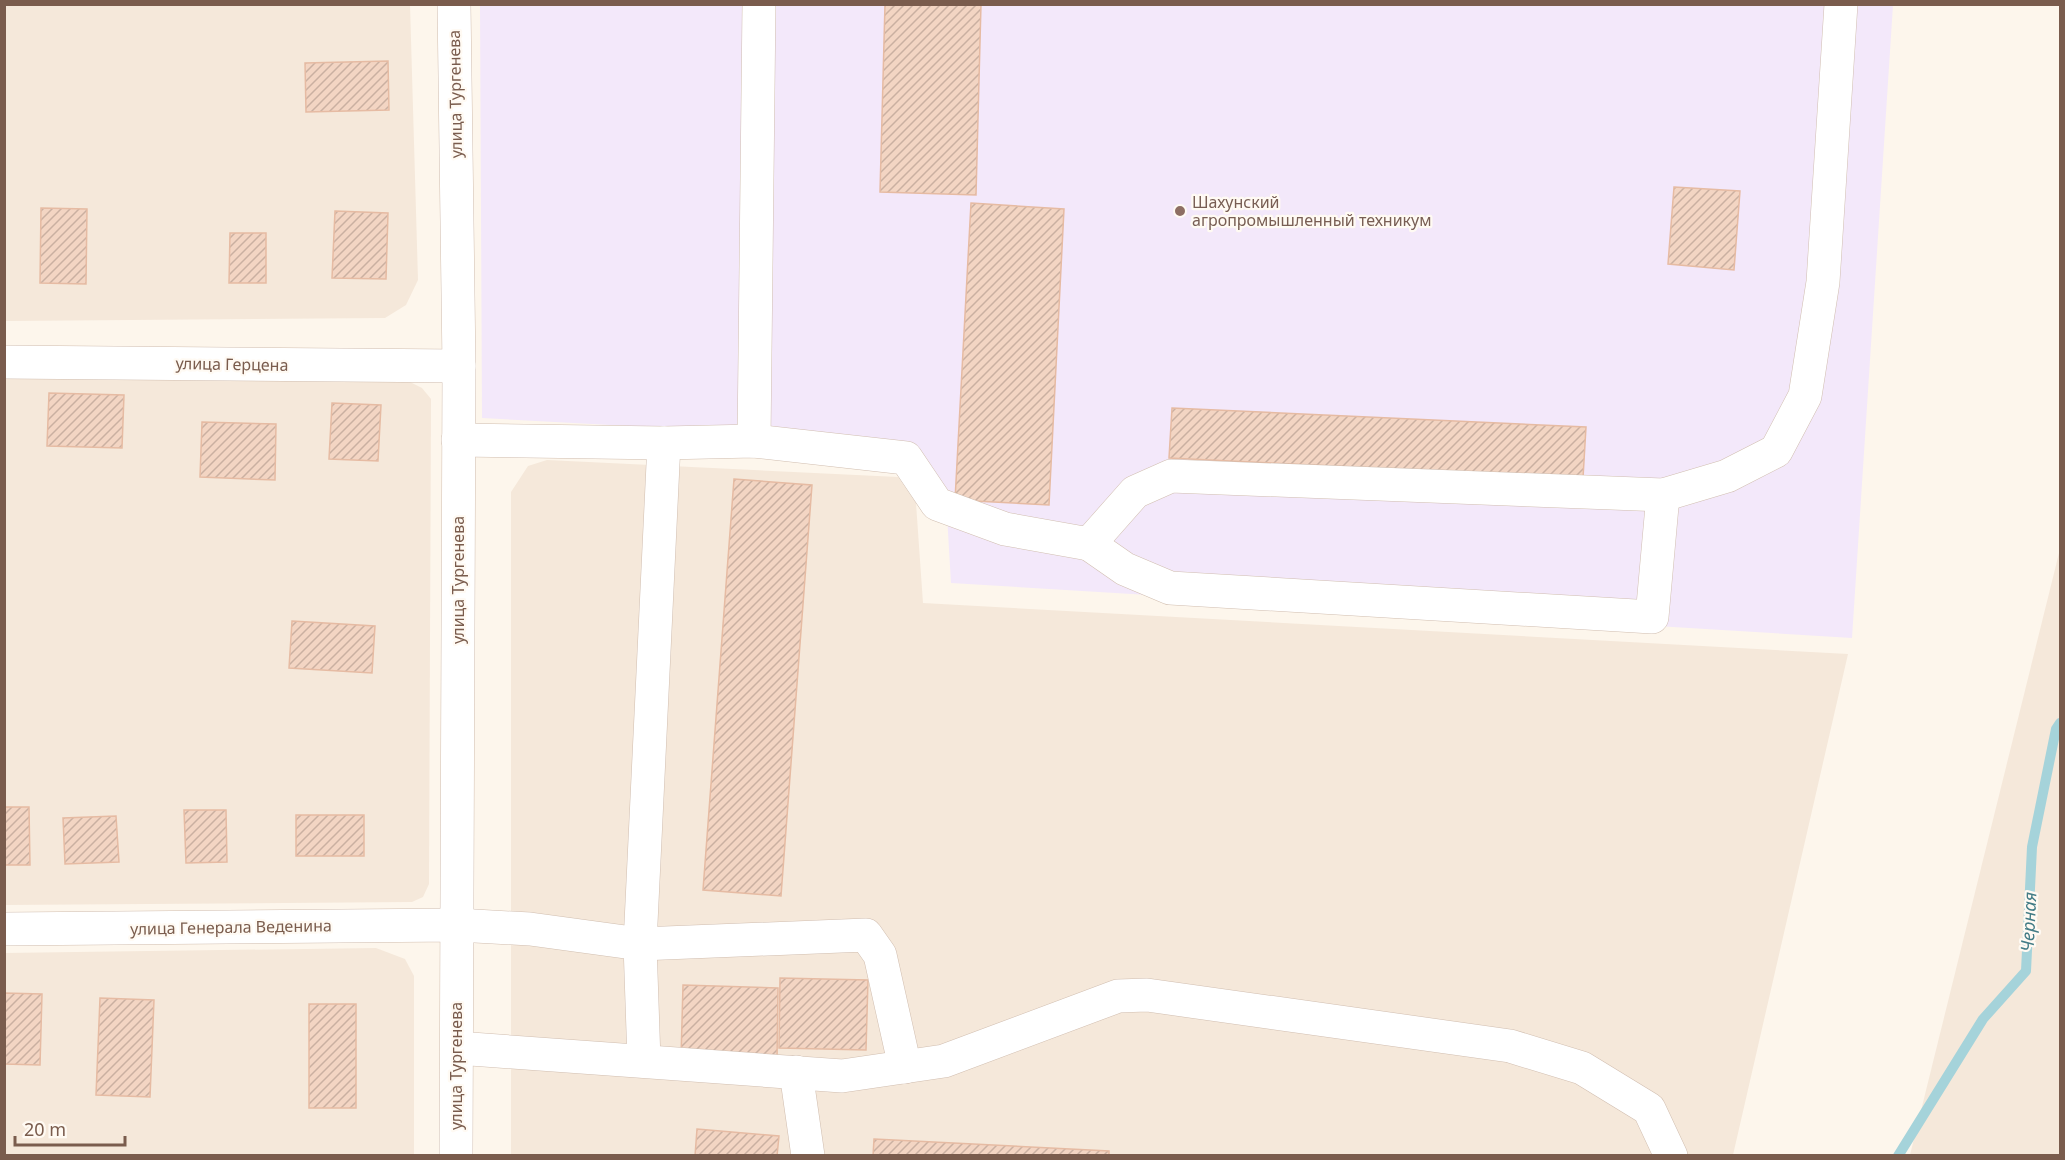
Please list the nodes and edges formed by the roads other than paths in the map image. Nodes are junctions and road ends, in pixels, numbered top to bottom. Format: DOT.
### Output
graph roads {
  1 [pos="454,4"];
  2 [pos="759,4"];
  3 [pos="1841,4"];
  4 [pos="4,362"];
  5 [pos="459,366"];
  6 [pos="458,440"];
  7 [pos="754,441"];
  8 [pos="664,443"];
  9 [pos="1663,495"];
  10 [pos="1089,544"];
  11 [pos="457,925"];
  12 [pos="4,929"];
  13 [pos="640,944"];
  14 [pos="457,1048"];
  15 [pos="644,1061"];
  16 [pos="905,1067"];
  17 [pos="796,1072"];
  18 [pos="456,1155"];
  19 [pos="808,1155"];
  20 [pos="1671,1155"];
  1 -- 5 [label="street, улица Тургенева"];
  2 -- 7 [label="street"];
  3 -- 9 [label="street"];
  4 -- 5 [label="street, улица Герцена"];
  5 -- 6 [label="street, улица Тургенева"];
  6 -- 8 [label="street"];
  6 -- 11 [label="street, улица Тургенева"];
  7 -- 8 [label="street"];
  7 -- 10 [label="street"];
  8 -- 13 [label="street"];
  9 -- 10 [label="street"];
  9 -- 10 [label="street"];
  11 -- 12 [label="street, улица Генерала Веденина"];
  11 -- 13 [label="street, улица Генерала Веденина"];
  11 -- 14 [label="street, улица Тургенева"];
  13 -- 15 [label="street"];
  13 -- 16 [label="street, улица Генерала Веденина"];
  14 -- 15 [label="street"];
  14 -- 18 [label="street, улица Тургенева"];
  15 -- 17 [label="street"];
  16 -- 17 [label="street"];
  16 -- 20 [label="street"];
  17 -- 19 [label="street"];
}
